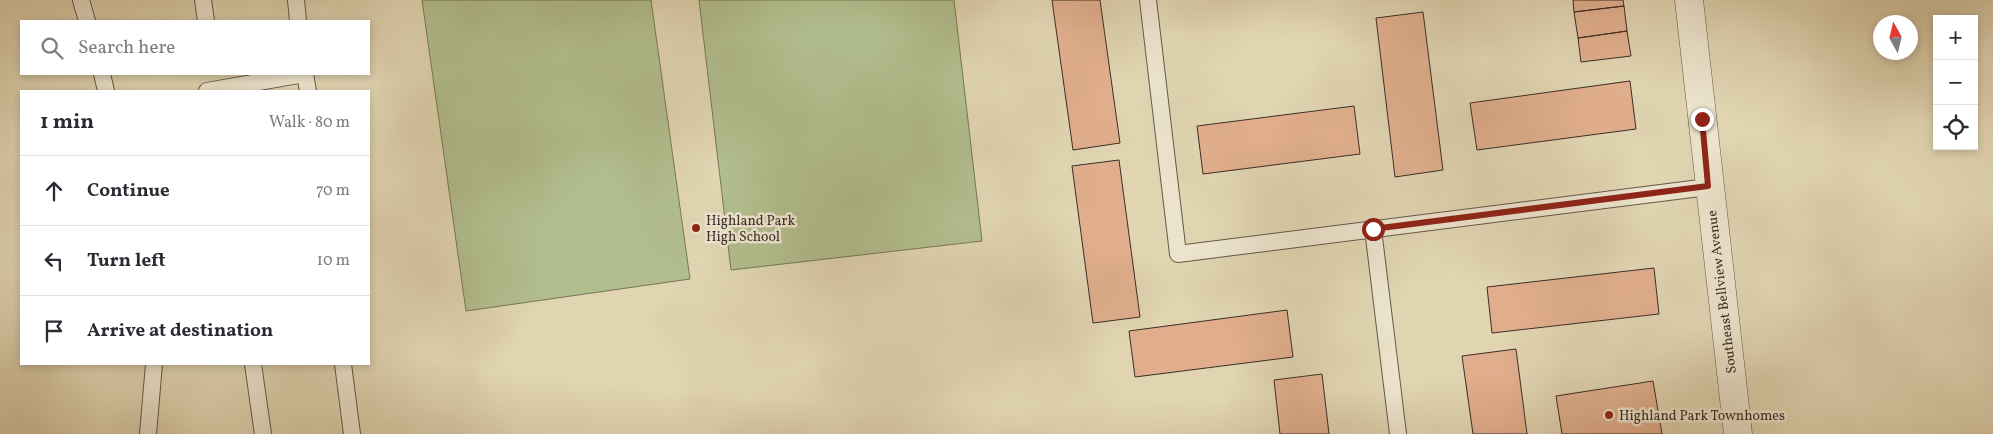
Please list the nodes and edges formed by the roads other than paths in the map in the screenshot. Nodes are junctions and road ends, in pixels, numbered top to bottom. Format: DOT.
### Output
graph roads {
  1 [pos="81,0"];
  2 [pos="203,0"];
  3 [pos="296,0"];
  4 [pos="1148,0"];
  5 [pos="1689,0"];
  6 [pos="87,20"];
  7 [pos="206,20"];
  8 [pos="298,20"];
  9 [pos="102,75"];
  10 [pos="298,75"];
  11 [pos="305,75"];
  12 [pos="213,87"];
  13 [pos="106,90"];
  14 [pos="308,90"];
  15 [pos="1708,186"];
  16 [pos="1373,229"];
  17 [pos="154,365"];
  18 [pos="253,365"];
  19 [pos="343,365"];
  20 [pos="148,434"];
  21 [pos="263,434"];
  22 [pos="352,434"];
  23 [pos="1398,434"];
  24 [pos="1738,434"];
  1 -- 6 [label="lane"];
  2 -- 7 [label="lane"];
  3 -- 8 [label="lane"];
  4 -- 16 [label="lane"];
  5 -- 15 [label="street, Southeast Bellview Avenue"];
  9 -- 13 [label="lane"];
  10 -- 12 [label="lane"];
  11 -- 14 [label="lane"];
  15 -- 16 [label="lane"];
  15 -- 24 [label="street, Southeast Bellview Avenue"];
  16 -- 23 [label="lane"];
  17 -- 20 [label="lane"];
  18 -- 21 [label="lane"];
  19 -- 22 [label="lane"];
}
